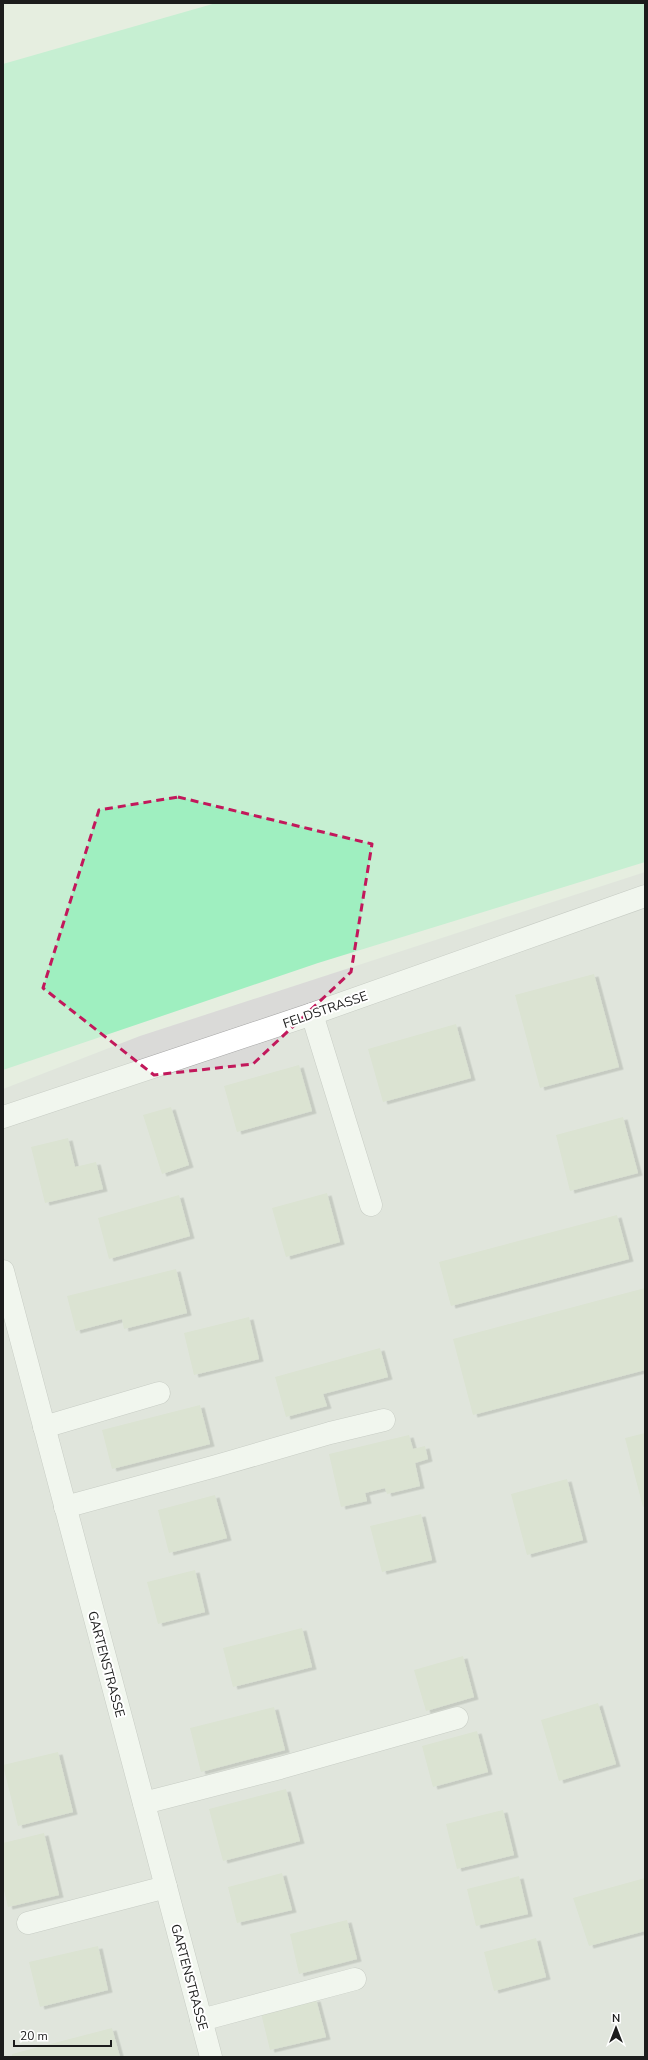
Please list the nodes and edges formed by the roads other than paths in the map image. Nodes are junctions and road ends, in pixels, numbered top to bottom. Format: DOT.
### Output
graph roads {
  1 [pos="645,896"];
  2 [pos="312,1014"];
  3 [pos="3,1117"];
  4 [pos="371,1205"];
  5 [pos="3,1271"];
  6 [pos="159,1393"];
  7 [pos="384,1420"];
  8 [pos="44,1427"];
  9 [pos="65,1507"];
  10 [pos="457,1718"];
  11 [pos="144,1803"];
  12 [pos="166,1887"];
  13 [pos="28,1923"];
  14 [pos="355,1979"];
  15 [pos="201,2020"];
  16 [pos="211,2057"];
  1 -- 2 [label="street, FELDSTRASSE"];
  2 -- 3 [label="street, FELDSTRASSE"];
  2 -- 4 [label="street"];
  5 -- 8 [label="street, GARTENSTRASSE"];
  6 -- 8 [label="street"];
  7 -- 9 [label="street"];
  8 -- 9 [label="street, GARTENSTRASSE"];
  9 -- 11 [label="street, GARTENSTRASSE"];
  10 -- 11 [label="street"];
  11 -- 12 [label="street, GARTENSTRASSE"];
  12 -- 13 [label="street"];
  12 -- 15 [label="street, GARTENSTRASSE"];
  14 -- 15 [label="street"];
  15 -- 16 [label="street, GARTENSTRASSE"];
}
